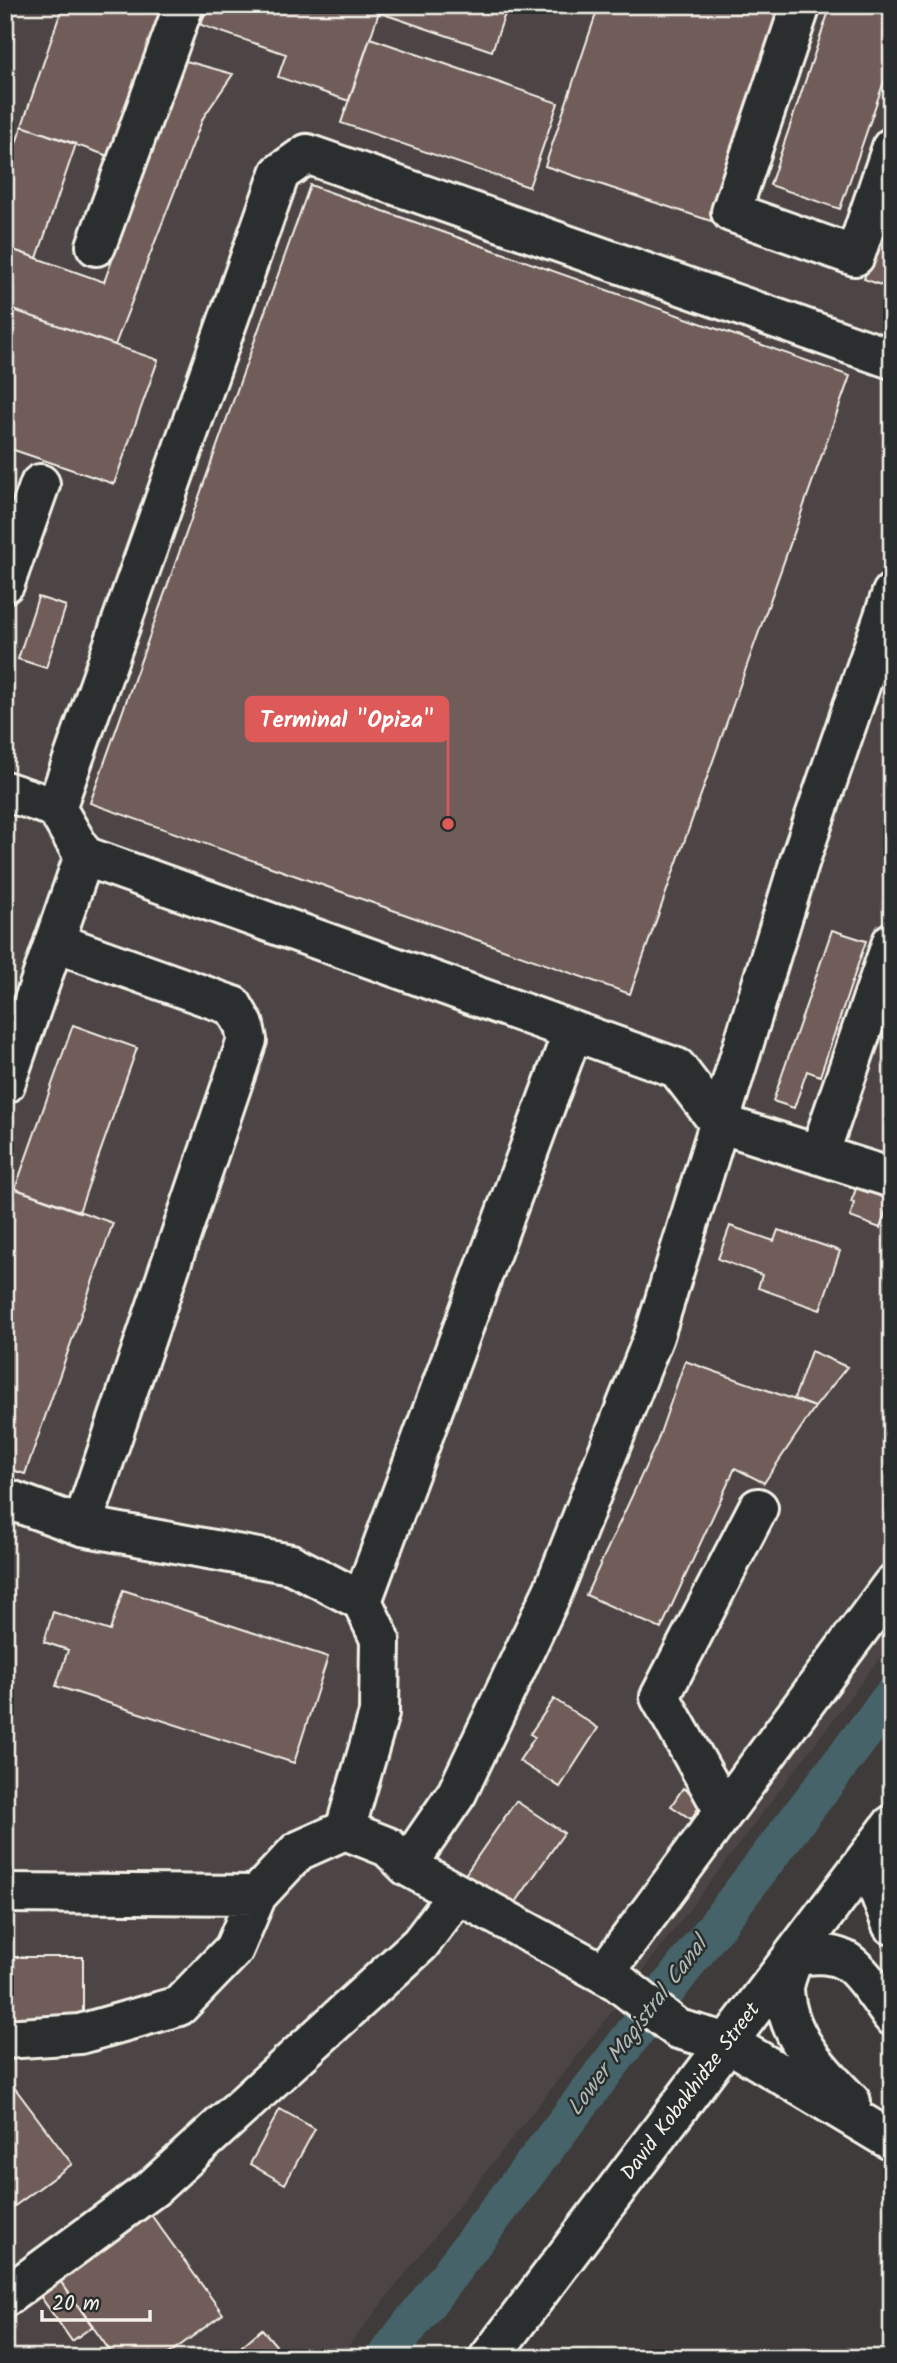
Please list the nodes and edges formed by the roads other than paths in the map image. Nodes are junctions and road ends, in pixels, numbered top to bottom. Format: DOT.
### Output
graph roads {
  1 [pos="184,5"];
  2 [pos="801,5"];
  3 [pos="892,147"];
  4 [pos="96,246"];
  5 [pos="892,359"];
  6 [pos="40,484"];
  7 [pos="5,583"];
  8 [pos="892,593"];
  9 [pos="5,792"];
  10 [pos="56,808"];
  11 [pos="84,856"];
  12 [pos="54,942"];
  13 [pos="892,942"];
  14 [pos="573,1031"];
  15 [pos="5,1084"];
  16 [pos="719,1123"];
  17 [pos="819,1155"];
  18 [pos="892,1178"];
  19 [pos="5,1498"];
  20 [pos="758,1508"];
  21 [pos="82,1526"];
  22 [pos="892,1585"];
  23 [pos="362,1601"];
  24 [pos="724,1811"];
  25 [pos="892,1825"];
  26 [pos="345,1830"];
  27 [pos="867,1860"];
  28 [pos="407,1866"];
  29 [pos="5,1893"];
  30 [pos="458,1894"];
  31 [pos="257,1895"];
  32 [pos="892,1925"];
  33 [pos="794,1957"];
  34 [pos="611,1978"];
  35 [pos="892,2016"];
  36 [pos="5,2039"];
  37 [pos="729,2043"];
  38 [pos="889,2140"];
  39 [pos="5,2297"];
  40 [pos="489,2358"];
  1 -- 4 [label="street"];
  2 -- 3 [label="street"];
  5 -- 10 [label="street"];
  6 -- 7 [label="street"];
  8 -- 16 [label="street"];
  9 -- 10 [label="street"];
  10 -- 11 [label="street"];
  11 -- 12 [label="street"];
  11 -- 14 [label="street"];
  12 -- 15 [label="street"];
  12 -- 21 [label="street"];
  13 -- 17 [label="street"];
  14 -- 16 [label="street"];
  14 -- 23 [label="street"];
  16 -- 17 [label="street"];
  16 -- 28 [label="street"];
  17 -- 18 [label="street"];
  19 -- 21 [label="street"];
  20 -- 24 [label="street"];
  21 -- 23 [label="street"];
  22 -- 24 [label="street"];
  23 -- 26 [label="street"];
  24 -- 34 [label="street"];
  25 -- 27 [label="street, David Kobakhidze Street"];
  26 -- 28 [label="street"];
  26 -- 31 [label="street"];
  27 -- 32 [label="street"];
  27 -- 33 [label="street, David Kobakhidze Street"];
  28 -- 30 [label="street"];
  29 -- 31 [label="street"];
  30 -- 34 [label="street"];
  30 -- 39 [label="street"];
  31 -- 36 [label="street"];
  33 -- 35 [label="street"];
  33 -- 37 [label="street, David Kobakhidze Street"];
  33 -- 38 [label="street"];
  34 -- 37 [label="street"];
  37 -- 38 [label="street"];
  37 -- 40 [label="street, David Kobakhidze Street"];
}
